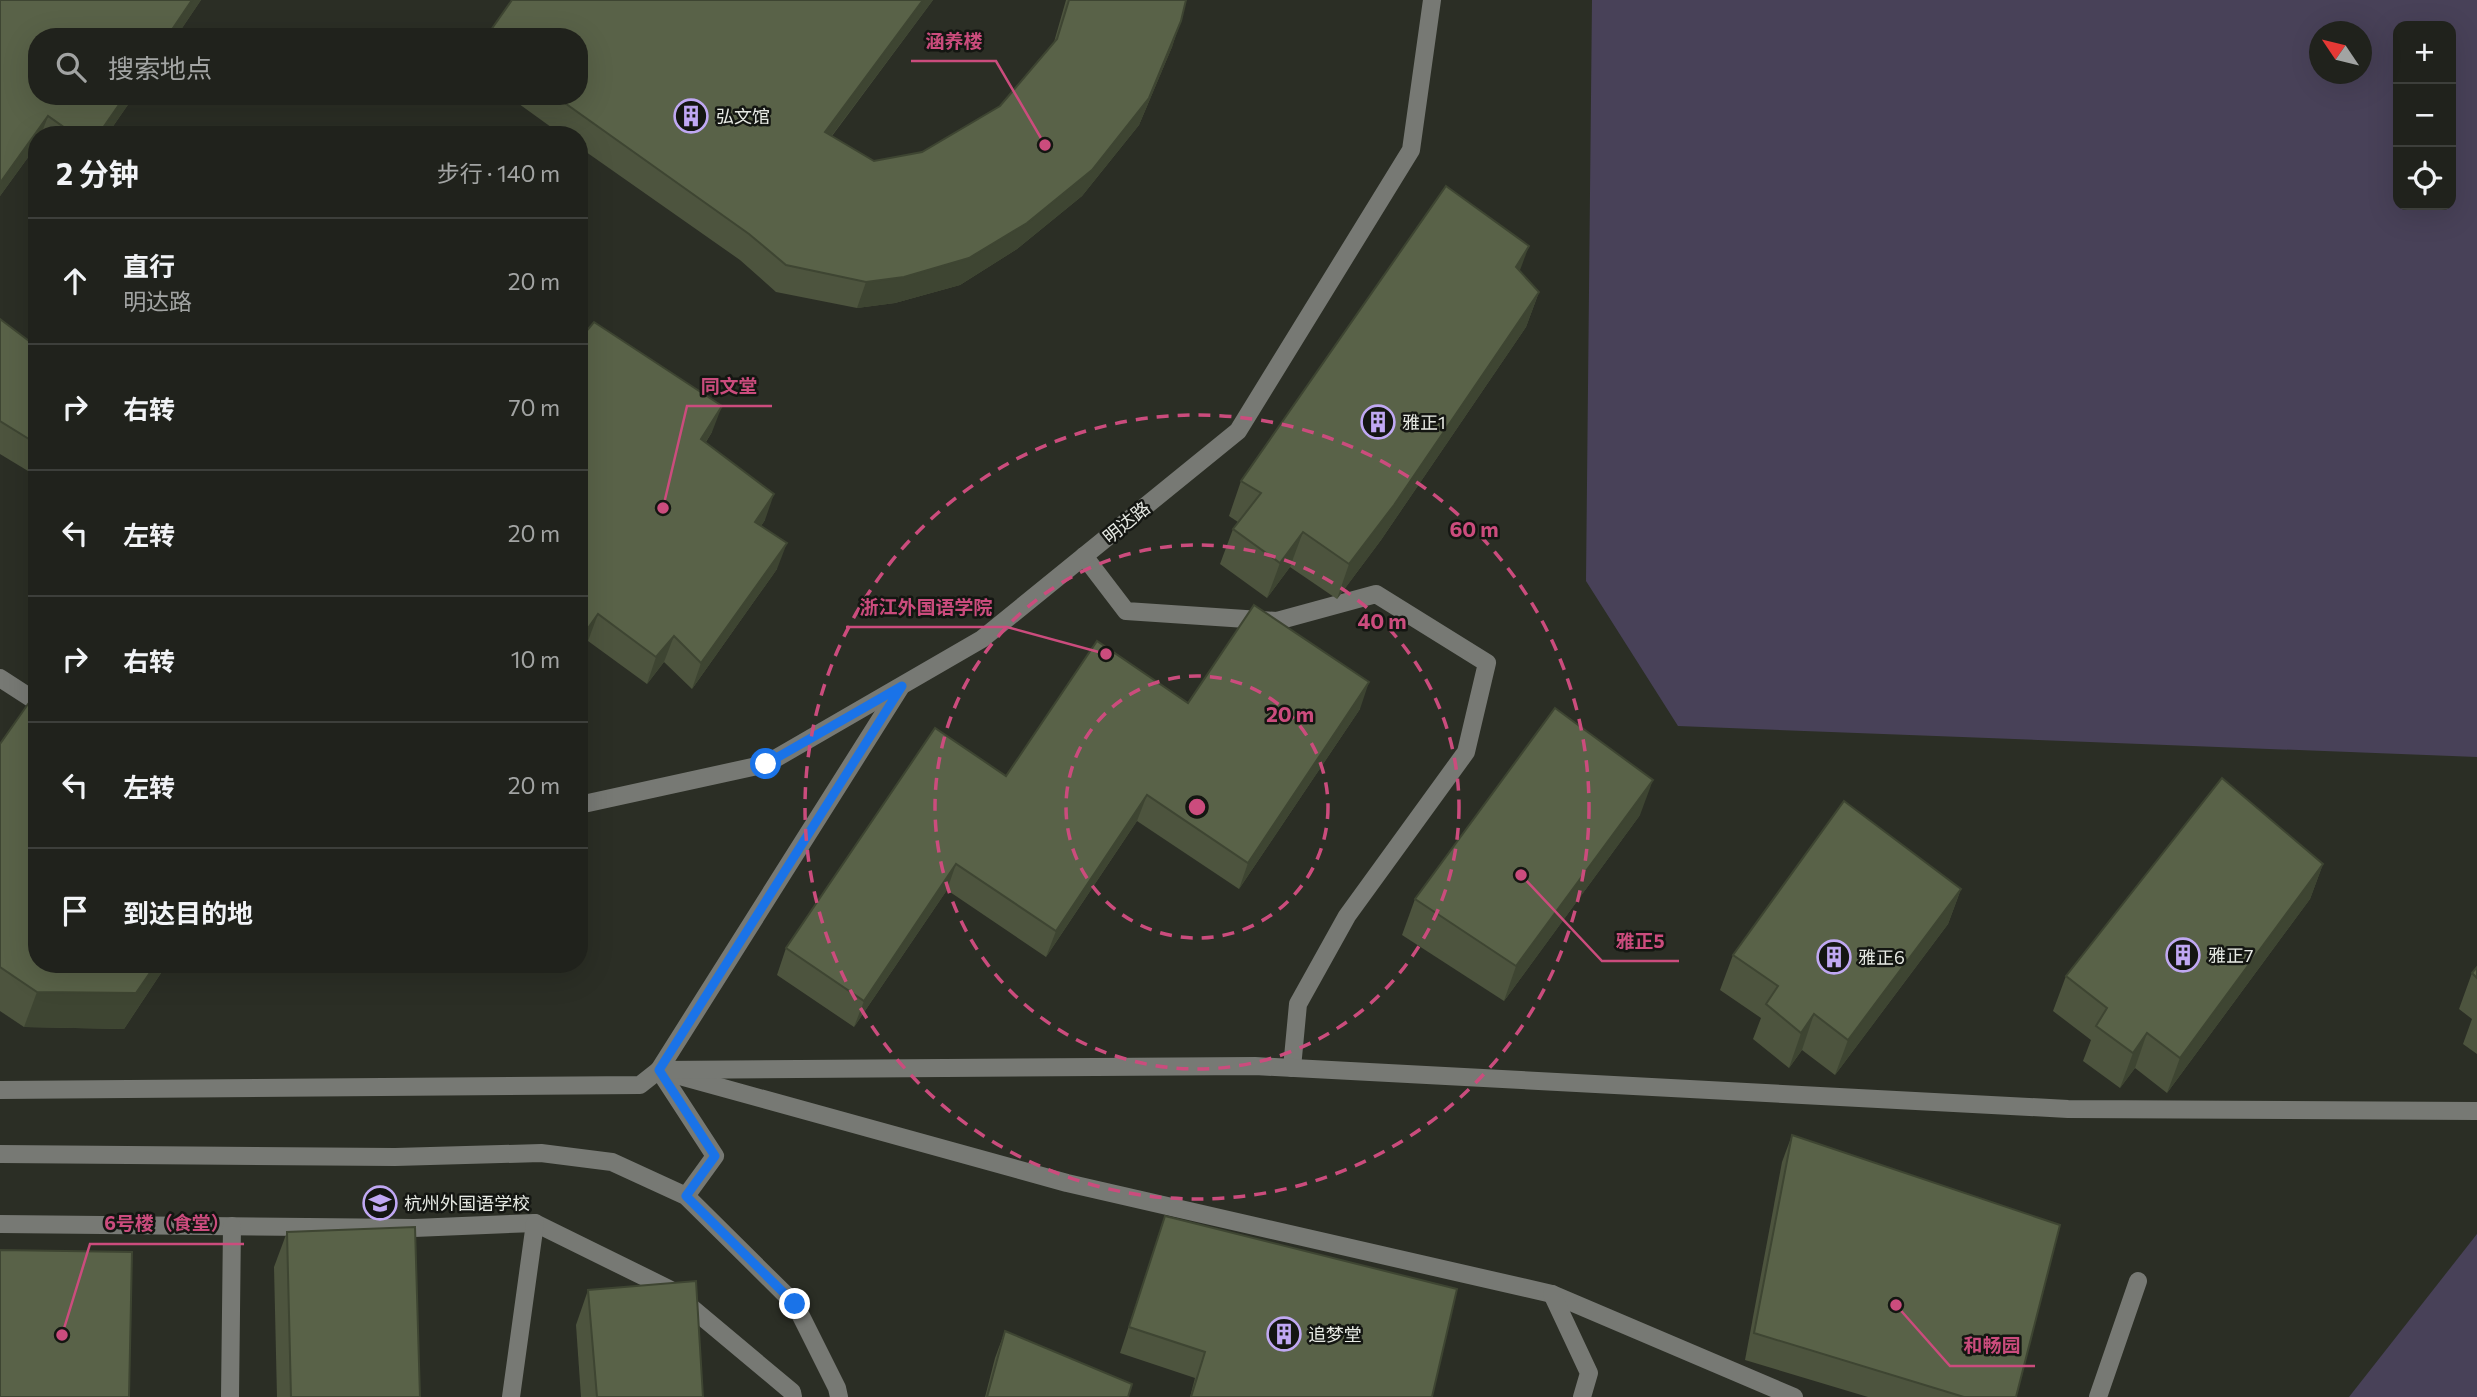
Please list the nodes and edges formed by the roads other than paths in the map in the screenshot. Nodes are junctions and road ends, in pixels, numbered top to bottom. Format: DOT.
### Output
graph roads {
  1 [pos="1432,0"];
  2 [pos="1084,556"];
  3 [pos="0,678"];
  4 [pos="902,686"];
  5 [pos="28,696"];
  6 [pos="588,803"];
  7 [pos="1292,1068"];
  8 [pos="659,1070"];
  9 [pos="0,1090"];
  10 [pos="2477,1111"];
  11 [pos="0,1154"];
  12 [pos="686,1196"];
  13 [pos="535,1223"];
  14 [pos="0,1224"];
  15 [pos="232,1226"];
  16 [pos="2138,1281"];
  17 [pos="1552,1294"];
  18 [pos="230,1397"];
  19 [pos="511,1397"];
  20 [pos="793,1397"];
  21 [pos="839,1397"];
  22 [pos="1582,1397"];
  23 [pos="1794,1397"];
  24 [pos="2098,1397"];
  1 -- 2 [label="street, 明达路"];
  2 -- 4 [label="street, 明达路"];
  2 -- 7 [label="street"];
  3 -- 5 [label="street"];
  4 -- 6 [label="street, 明达路"];
  4 -- 8 [label="street"];
  7 -- 8 [label="street"];
  7 -- 10 [label="street"];
  8 -- 9 [label="street"];
  8 -- 12 [label="street"];
  8 -- 17 [label="street"];
  11 -- 12 [label="street"];
  12 -- 21 [label="street"];
  13 -- 15 [label="street"];
  13 -- 19 [label="street"];
  13 -- 20 [label="street"];
  14 -- 15 [label="street"];
  15 -- 18 [label="street"];
  16 -- 24 [label="street"];
  17 -- 22 [label="street"];
  17 -- 23 [label="street"];
}
